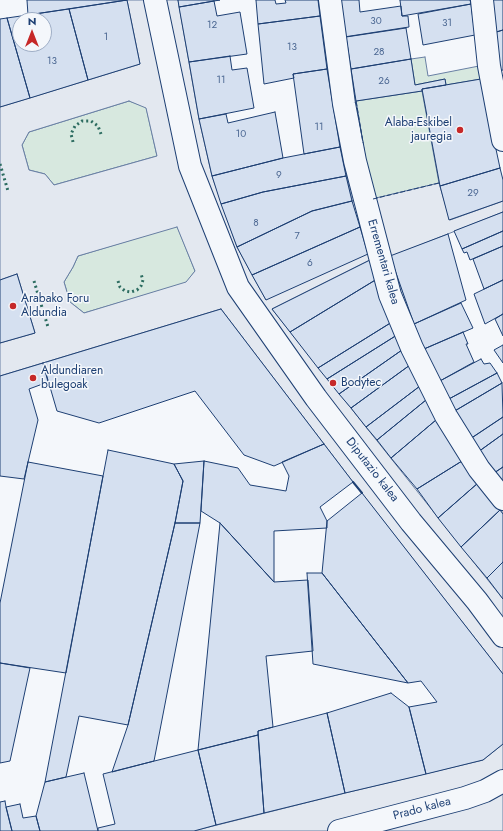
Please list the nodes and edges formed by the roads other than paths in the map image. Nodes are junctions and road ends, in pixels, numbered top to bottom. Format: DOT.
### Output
graph roads {
  1 [pos="155,0"];
  2 [pos="330,0"];
  3 [pos="482,0"];
  4 [pos="503,140"];
  5 [pos="503,499"];
  6 [pos="503,636"];
  7 [pos="503,781"];
  8 [pos="339,831"];
  1 -- 6 [label="street, Diputazio kalea"];
  2 -- 5 [label="street, Errementari kalea"];
  3 -- 4 [label="street"];
  7 -- 8 [label="street, Prado kalea"];
}
